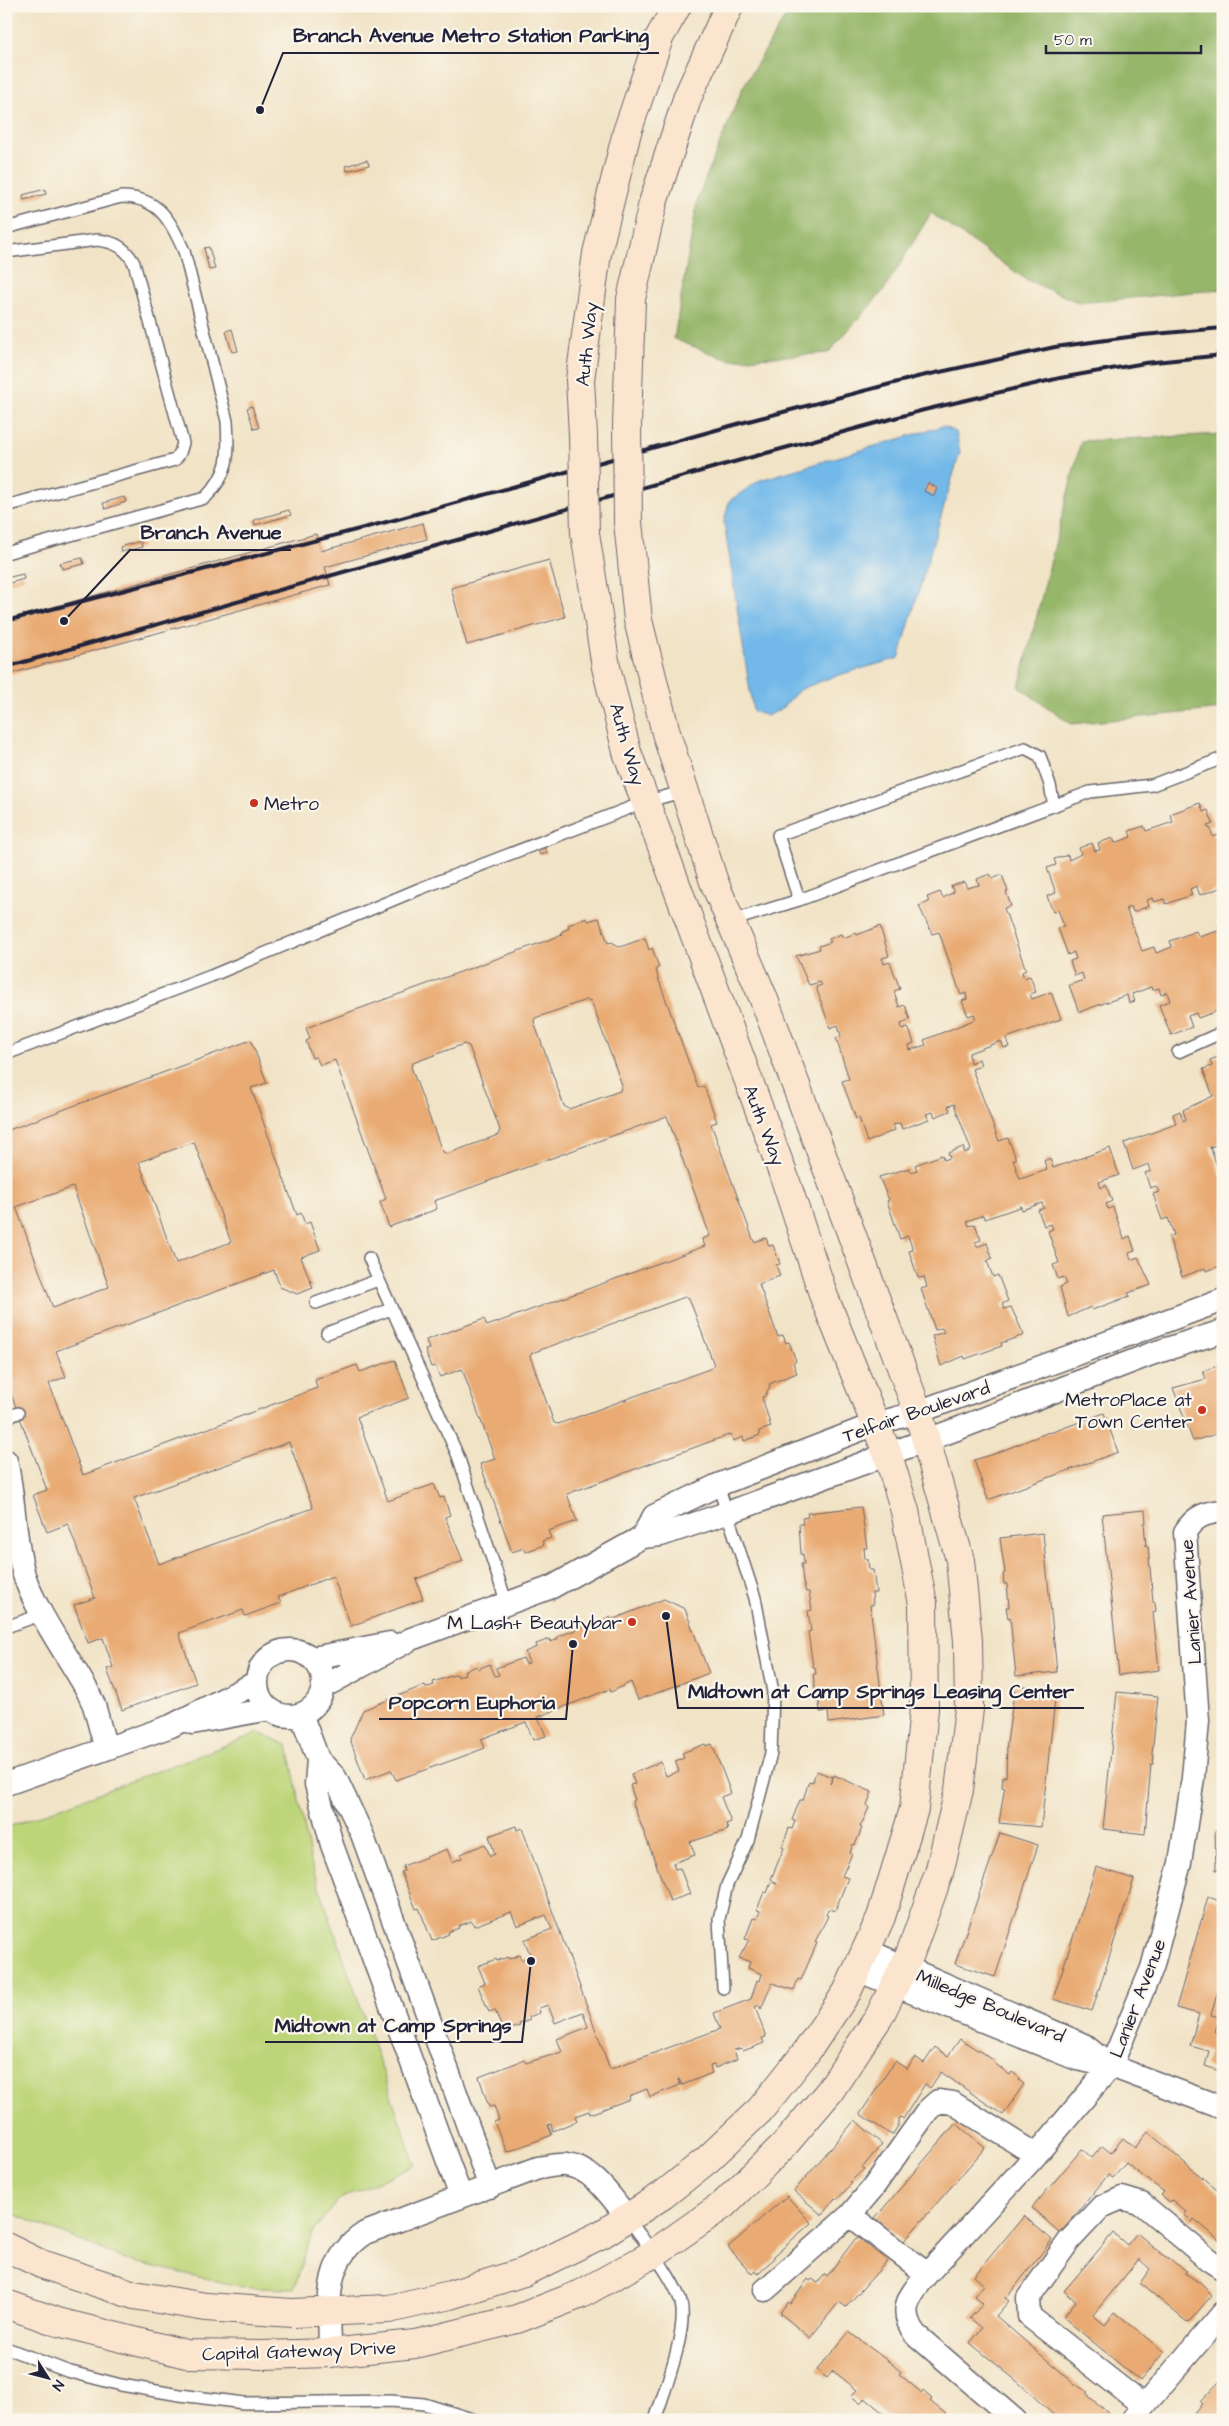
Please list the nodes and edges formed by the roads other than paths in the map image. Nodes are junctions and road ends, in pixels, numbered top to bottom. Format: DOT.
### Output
graph roads {
  1 [pos="677,6"];
  2 [pos="729,6"];
  3 [pos="6,228"];
  4 [pos="6,252"];
  5 [pos="6,506"];
  6 [pos="6,553"];
  7 [pos="1223,758"];
  8 [pos="685,791"];
  9 [pos="645,802"];
  10 [pos="1054,806"];
  11 [pos="799,900"];
  12 [pos="731,921"];
  13 [pos="1223,1032"];
  14 [pos="1178,1052"];
  15 [pos="6,1054"];
  16 [pos="369,1258"];
  17 [pos="378,1280"];
  18 [pos="316,1302"];
  19 [pos="1214,1304"];
  20 [pos="391,1309"];
  21 [pos="1220,1332"];
  22 [pos="327,1333"];
  23 [pos="918,1412"];
  24 [pos="18,1413"];
  25 [pos="6,1418"];
  26 [pos="875,1424"];
  27 [pos="927,1445"];
  28 [pos="888,1455"];
  29 [pos="6,1461"];
  30 [pos="718,1485"];
  31 [pos="1223,1511"];
  32 [pos="726,1513"];
  33 [pos="642,1537"];
  34 [pos="506,1604"];
  35 [pos="43,1614"];
  36 [pos="6,1627"];
  37 [pos="411,1639"];
  38 [pos="313,1658"];
  39 [pos="257,1682"];
  40 [pos="324,1686"];
  41 [pos="270,1709"];
  42 [pos="301,1714"];
  43 [pos="171,1726"];
  44 [pos="106,1749"];
  45 [pos="318,1759"];
  46 [pos="6,1784"];
  47 [pos="861,1960"];
  48 [pos="899,1976"];
  49 [pos="723,1988"];
  50 [pos="1111,2066"];
  51 [pos="1223,2108"];
  52 [pos="1036,2156"];
  53 [pos="490,2187"];
  54 [pos="461,2197"];
  55 [pos="850,2215"];
  56 [pos="628,2218"];
  57 [pos="6,2247"];
  58 [pos="653,2254"];
  59 [pos="1223,2269"];
  60 [pos="927,2274"];
  61 [pos="765,2290"];
  62 [pos="6,2304"];
  63 [pos="330,2312"];
  64 [pos="1223,2313"];
  65 [pos="6,2348"];
  66 [pos="330,2353"];
  67 [pos="1138,2413"];
  68 [pos="475,2420"];
  69 [pos="655,2420"];
  70 [pos="1015,2420"];
  1 -- 9 [label="street, Auth Way, bridge"];
  2 -- 8 [label="street, bridge"];
  3 -- 6 [label="lane"];
  4 -- 5 [label="lane"];
  7 -- 10 [label="lane"];
  8 -- 9 [label="lane"];
  8 -- 12 [label="street"];
  9 -- 15 [label="lane"];
  9 -- 26 [label="street, Auth Way"];
  10 -- 11 [label="lane"];
  10 -- 11 [label="lane"];
  11 -- 12 [label="lane"];
  12 -- 23 [label="street"];
  13 -- 14 [label="lane"];
  16 -- 17 [label="lane"];
  17 -- 18 [label="lane"];
  17 -- 20 [label="lane"];
  19 -- 21 [label="street, Telfair Boulevard"];
  19 -- 23 [label="street, Telfair Boulevard"];
  20 -- 22 [label="lane"];
  20 -- 34 [label="lane"];
  21 -- 27 [label="street, Telfair Boulevard"];
  23 -- 26 [label="street, Telfair Boulevard"];
  23 -- 27 [label="street"];
  24 -- 25 [label="lane"];
  26 -- 28 [label="street, Auth Way"];
  26 -- 30 [label="street, Telfair Boulevard"];
  27 -- 28 [label="street, Telfair Boulevard"];
  27 -- 48 [label="street, Capital Gateway Drive"];
  28 -- 32 [label="street, Telfair Boulevard"];
  28 -- 47 [label="street, Capital Gateway Drive"];
  29 -- 35 [label="street"];
  30 -- 32 [label="lane"];
  30 -- 33 [label="street, Telfair Boulevard"];
  31 -- 50 [label="street, Lanier Avenue"];
  32 -- 33 [label="street, Telfair Boulevard"];
  32 -- 49 [label="lane"];
  33 -- 34 [label="street, Telfair Boulevard"];
  34 -- 37 [label="street, Telfair Boulevard"];
  35 -- 36 [label="lane"];
  35 -- 44 [label="street"];
  37 -- 38 [label="street, Telfair Boulevard"];
  37 -- 40 [label="street, Telfair Boulevard"];
  38 -- 39 [label="street"];
  38 -- 40 [label="street"];
  39 -- 41 [label="street"];
  39 -- 43 [label="street"];
  40 -- 42 [label="street"];
  41 -- 42 [label="street"];
  41 -- 43 [label="street"];
  42 -- 45 [label="street"];
  43 -- 44 [label="street"];
  44 -- 46 [label="street"];
  45 -- 53 [label="street"];
  45 -- 54 [label="street"];
  47 -- 48 [label="street, Milledge Boulevard"];
  47 -- 56 [label="street, Capital Gateway Drive"];
  48 -- 50 [label="street, Milledge Boulevard"];
  48 -- 58 [label="street, Capital Gateway Drive"];
  50 -- 51 [label="street, Milledge Boulevard"];
  50 -- 52 [label="street, Lanier Avenue"];
  52 -- 55 [label="street"];
  52 -- 60 [label="street, Lanier Avenue"];
  53 -- 54 [label="street"];
  53 -- 56 [label="street"];
  54 -- 63 [label="street"];
  55 -- 60 [label="street"];
  55 -- 61 [label="street"];
  56 -- 58 [label="lane"];
  56 -- 63 [label="street, Capital Gateway Drive"];
  57 -- 63 [label="street, Capital Gateway Drive"];
  58 -- 66 [label="street, Capital Gateway Drive"];
  58 -- 69 [label="lane"];
  59 -- 67 [label="street"];
  60 -- 70 [label="street, Lanier Avenue"];
  62 -- 66 [label="street, Capital Gateway Drive"];
  63 -- 66 [label="street"];
  64 -- 67 [label="street"];
  65 -- 68 [label="lane"];
}
